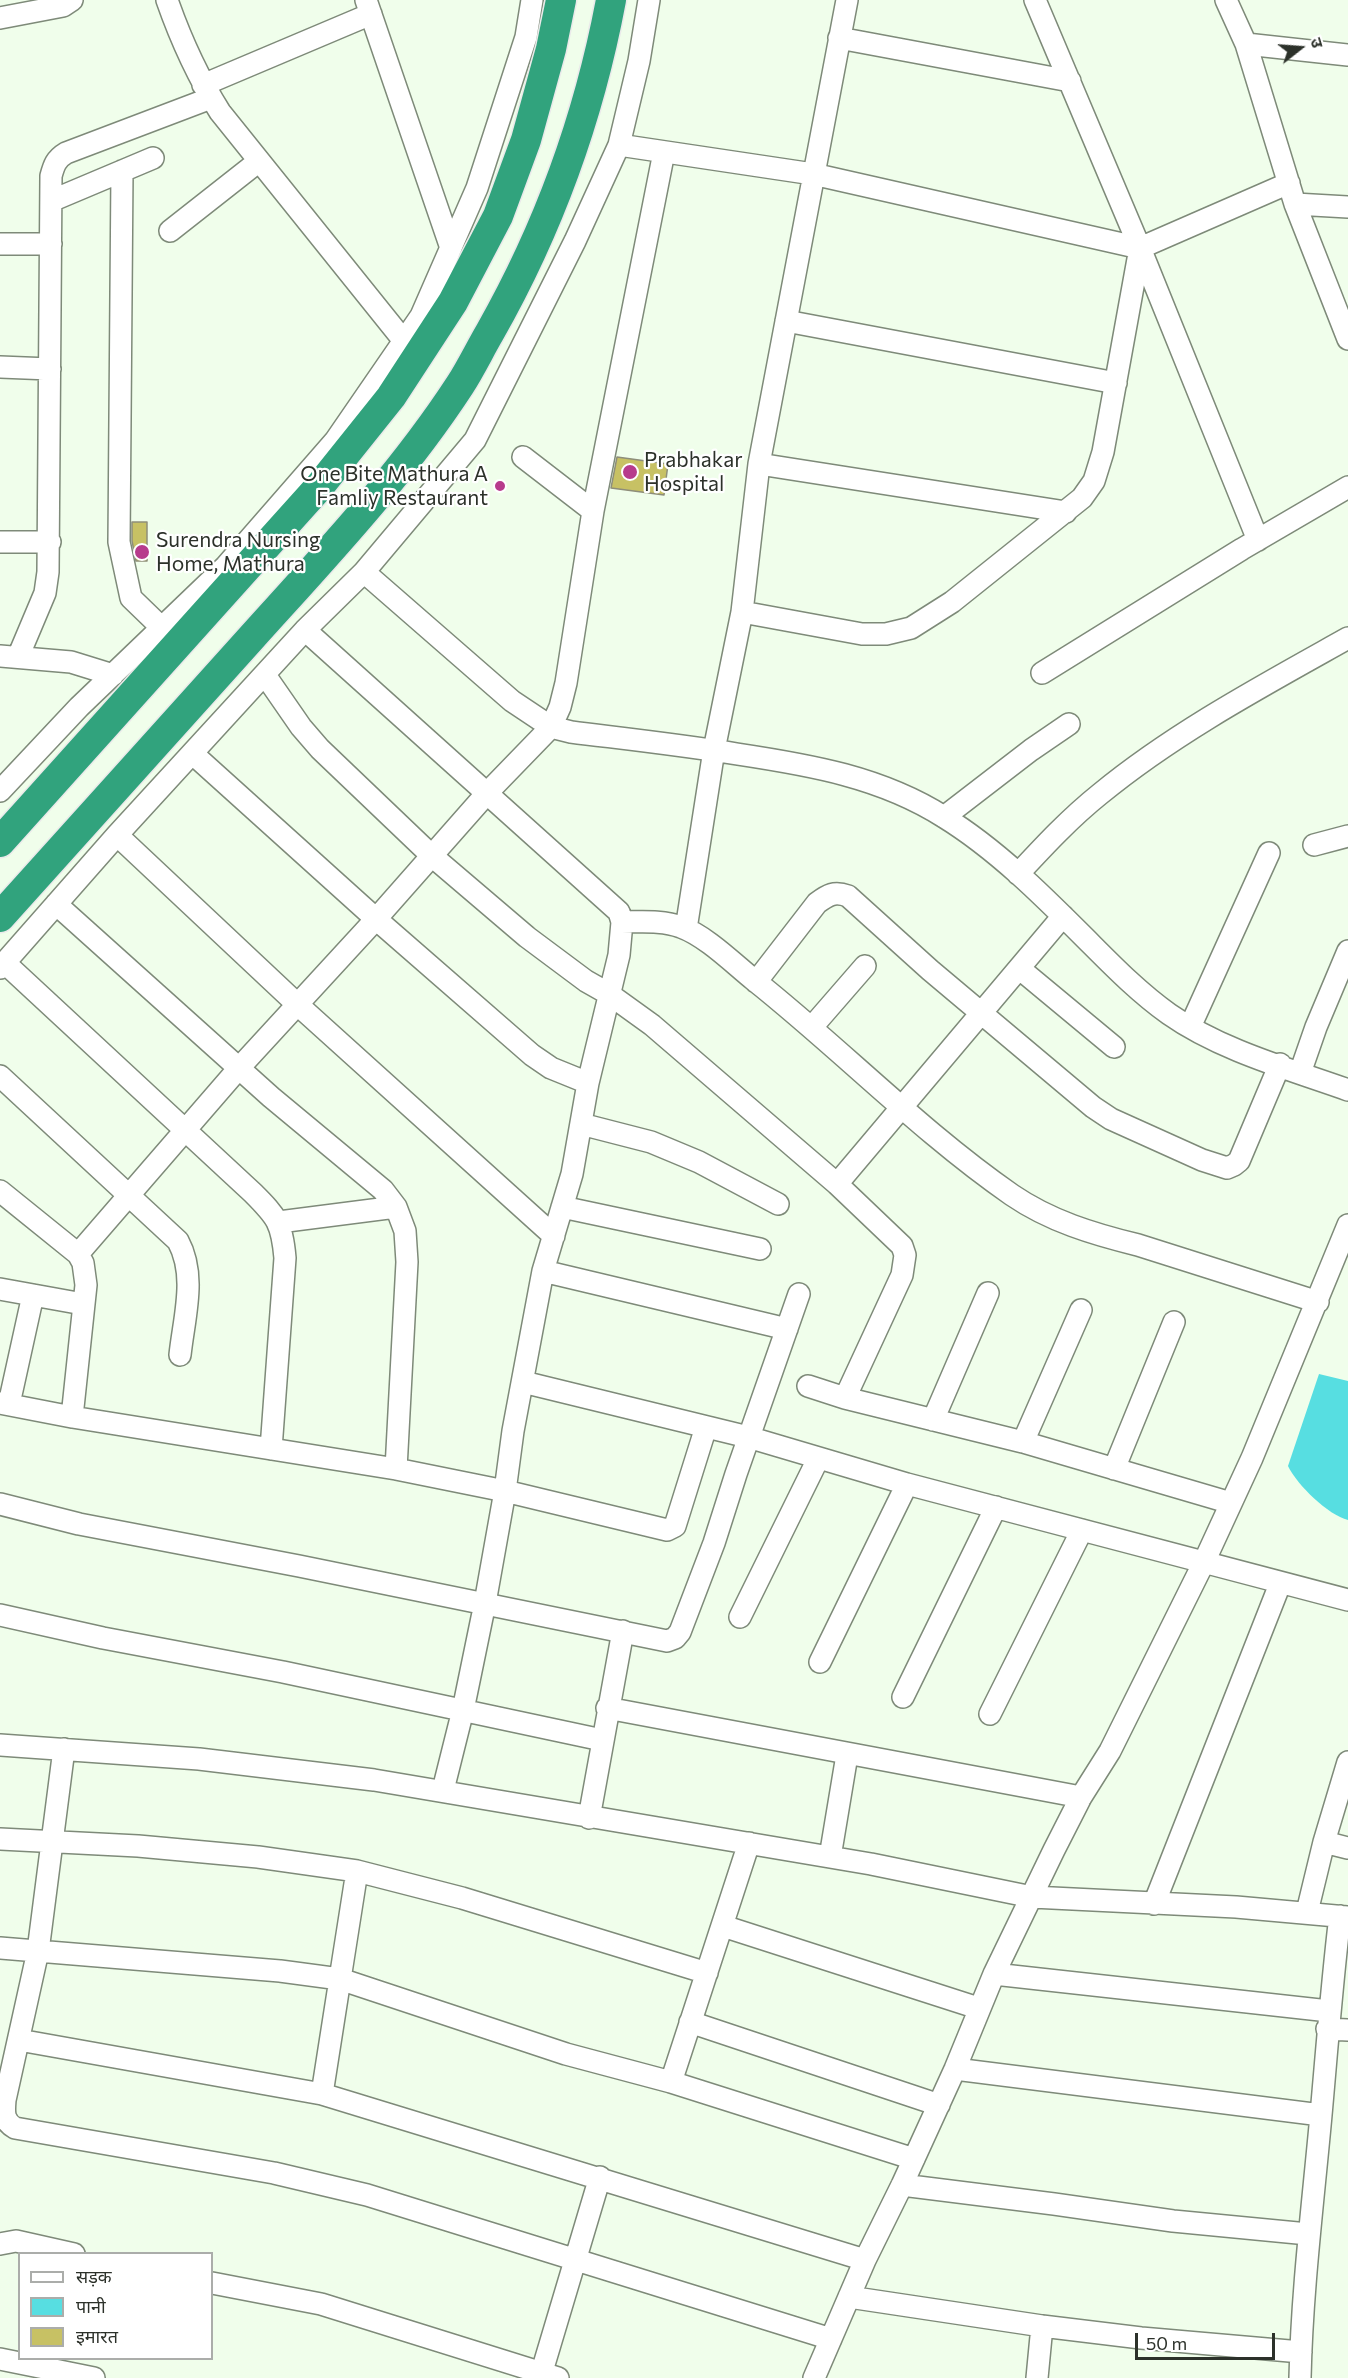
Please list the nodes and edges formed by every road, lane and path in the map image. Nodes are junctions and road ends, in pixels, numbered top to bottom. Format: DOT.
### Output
graph roads {
  1 [pos="72,0"];
  2 [pos="167,0"];
  3 [pos="532,0"];
  4 [pos="561,0"];
  5 [pos="611,0"];
  6 [pos="649,0"];
  7 [pos="846,0"];
  8 [pos="1035,0"];
  9 [pos="1226,0"];
  10 [pos="368,7"];
  11 [pos="0,18"];
  12 [pos="839,38"];
  13 [pos="1246,45"];
  14 [pos="1348,55"];
  15 [pos="1070,81"];
  16 [pos="207,91"];
  17 [pos="619,145"];
  18 [pos="664,152"];
  19 [pos="153,158"];
  20 [pos="259,161"];
  21 [pos="122,171"];
  22 [pos="813,174"];
  23 [pos="1289,183"];
  24 [pos="51,201"];
  25 [pos="1295,204"];
  26 [pos="1348,207"];
  27 [pos="170,231"];
  28 [pos="0,244"];
  29 [pos="51,244"];
  30 [pos="451,248"];
  31 [pos="1140,248"];
  32 [pos="786,321"];
  33 [pos="1347,335"];
  34 [pos="404,341"];
  35 [pos="0,367"];
  36 [pos="50,369"];
  37 [pos="1116,383"];
  38 [pos="523,457"];
  39 [pos="759,464"];
  40 [pos="1348,487"];
  41 [pos="593,512"];
  42 [pos="1066,512"];
  43 [pos="1258,540"];
  44 [pos="0,542"];
  45 [pos="50,542"];
  46 [pos="364,572"];
  47 [pos="742,612"];
  48 [pos="162,628"];
  49 [pos="305,630"];
  50 [pos="1348,638"];
  51 [pos="9,657"];
  52 [pos="1042,674"];
  53 [pos="113,675"];
  54 [pos="265,675"];
  55 [pos="1069,724"];
  56 [pos="551,727"];
  57 [pos="714,750"];
  58 [pos="193,754"];
  59 [pos="0,791"];
  60 [pos="488,792"];
  61 [pos="944,817"];
  62 [pos="117,835"];
  63 [pos="1348,836"];
  64 [pos="0,842"];
  65 [pos="1314,845"];
  66 [pos="1269,853"];
  67 [pos="432,856"];
  68 [pos="1018,874"];
  69 [pos="56,904"];
  70 [pos="1063,916"];
  71 [pos="0,917"];
  72 [pos="376,919"];
  73 [pos="622,922"];
  74 [pos="686,929"];
  75 [pos="1348,951"];
  76 [pos="2,966"];
  77 [pos="865,966"];
  78 [pos="1020,969"];
  79 [pos="756,982"];
  80 [pos="609,993"];
  81 [pos="298,1005"];
  82 [pos="982,1013"];
  83 [pos="812,1027"];
  84 [pos="1190,1027"];
  85 [pos="1114,1047"];
  86 [pos="1280,1064"];
  87 [pos="239,1068"];
  88 [pos="1300,1073"];
  89 [pos="0,1076"];
  90 [pos="588,1083"];
  91 [pos="1348,1090"];
  92 [pos="903,1107"];
  93 [pos="582,1124"];
  94 [pos="185,1131"];
  95 [pos="837,1184"];
  96 [pos="0,1191"];
  97 [pos="130,1194"];
  98 [pos="778,1204"];
  99 [pos="396,1207"];
  100 [pos="562,1207"];
  101 [pos="279,1222"];
  102 [pos="1348,1226"];
  103 [pos="554,1236"];
  104 [pos="760,1249"];
  105 [pos="78,1254"];
  106 [pos="543,1271"];
  107 [pos="0,1289"];
  108 [pos="988,1293"];
  109 [pos="799,1294"];
  110 [pos="33,1295"];
  111 [pos="1317,1302"];
  112 [pos="83,1304"];
  113 [pos="1081,1310"];
  114 [pos="1174,1323"];
  115 [pos="787,1329"];
  116 [pos="180,1354"];
  117 [pos="523,1382"];
  118 [pos="808,1386"];
  119 [pos="844,1398"];
  120 [pos="4,1403"];
  121 [pos="72,1417"];
  122 [pos="933,1420"];
  123 [pos="706,1427"];
  124 [pos="748,1437"];
  125 [pos="1023,1442"];
  126 [pos="272,1449"];
  127 [pos="818,1459"];
  128 [pos="396,1469"];
  129 [pos="1114,1469"];
  130 [pos="907,1484"];
  131 [pos="505,1491"];
  132 [pos="1231,1503"];
  133 [pos="0,1504"];
  134 [pos="996,1507"];
  135 [pos="1082,1530"];
  136 [pos="1204,1563"];
  137 [pos="1280,1584"];
  138 [pos="1348,1600"];
  139 [pos="485,1603"];
  140 [pos="0,1615"];
  141 [pos="740,1617"];
  142 [pos="623,1632"];
  143 [pos="820,1662"];
  144 [pos="903,1697"];
  145 [pos="607,1708"];
  146 [pos="463,1710"];
  147 [pos="990,1714"];
  148 [pos="602,1740"];
  149 [pos="0,1745"];
  150 [pos="64,1749"];
  151 [pos="847,1755"];
  152 [pos="1348,1762"];
  153 [pos="443,1790"];
  154 [pos="1081,1797"];
  155 [pos="589,1818"];
  156 [pos="0,1839"];
  157 [pos="1324,1842"];
  158 [pos="53,1843"];
  159 [pos="749,1843"];
  160 [pos="1348,1848"];
  161 [pos="830,1857"];
  162 [pos="357,1872"];
  163 [pos="1032,1897"];
  164 [pos="1154,1904"];
  165 [pos="1307,1912"];
  166 [pos="1344,1916"];
  167 [pos="723,1926"];
  168 [pos="0,1948"];
  169 [pos="38,1951"];
  170 [pos="707,1973"];
  171 [pos="994,1974"];
  172 [pos="340,1979"];
  173 [pos="978,2008"];
  174 [pos="690,2022"];
  175 [pos="1335,2024"];
  176 [pos="11,2049"];
  177 [pos="955,2069"];
  178 [pos="670,2082"];
  179 [pos="322,2094"];
  180 [pos="939,2105"];
  181 [pos="1321,2115"];
  182 [pos="3,2128"];
  183 [pos="914,2159"];
  184 [pos="600,2177"];
  185 [pos="902,2185"];
  186 [pos="1308,2234"];
  187 [pos="0,2244"];
  188 [pos="69,2252"];
  189 [pos="865,2260"];
  190 [pos="576,2261"];
  191 [pos="213,2283"];
  192 [pos="849,2297"];
  193 [pos="1042,2326"];
  194 [pos="831,2339"];
  195 [pos="1300,2352"];
  196 [pos="0,2359"];
  197 [pos="547,2376"];
  198 [pos="94,2378"];
  199 [pos="814,2378"];
  200 [pos="1037,2378"];
  201 [pos="1300,2378"];
  1 -- 11 [label="street"];
  2 -- 16 [label="street"];
  3 -- 30 [label="street"];
  4 -- 64 [label="highway"];
  5 -- 71 [label="highway"];
  6 -- 17 [label="street"];
  7 -- 12 [label="street"];
  8 -- 15 [label="street"];
  9 -- 13 [label="street"];
  10 -- 16 [label="street"];
  10 -- 30 [label="street"];
  12 -- 15 [label="street"];
  12 -- 22 [label="street"];
  13 -- 14 [label="street"];
  13 -- 23 [label="street"];
  15 -- 31 [label="street"];
  16 -- 20 [label="street"];
  16 -- 24 [label="street"];
  17 -- 18 [label="street"];
  17 -- 46 [label="street"];
  18 -- 22 [label="street"];
  18 -- 41 [label="street"];
  19 -- 21 [label="street"];
  20 -- 27 [label="street"];
  20 -- 34 [label="street"];
  21 -- 24 [label="street"];
  21 -- 48 [label="street"];
  22 -- 31 [label="street"];
  22 -- 32 [label="street"];
  23 -- 25 [label="street"];
  23 -- 31 [label="street"];
  24 -- 29 [label="street"];
  25 -- 26 [label="street"];
  25 -- 33 [label="street"];
  28 -- 29 [label="street"];
  29 -- 36 [label="street"];
  30 -- 34 [label="street"];
  31 -- 37 [label="street"];
  31 -- 43 [label="street"];
  32 -- 37 [label="street"];
  32 -- 39 [label="street"];
  34 -- 48 [label="street"];
  35 -- 36 [label="street"];
  36 -- 45 [label="street"];
  37 -- 42 [label="street"];
  38 -- 41 [label="street"];
  39 -- 42 [label="street"];
  39 -- 47 [label="street"];
  40 -- 43 [label="street"];
  41 -- 56 [label="street"];
  42 -- 47 [label="street"];
  43 -- 52 [label="street"];
  44 -- 45 [label="street"];
  45 -- 51 [label="street"];
  46 -- 49 [label="street"];
  46 -- 56 [label="street"];
  47 -- 57 [label="street"];
  48 -- 53 [label="street"];
  49 -- 54 [label="street"];
  49 -- 60 [label="street"];
  50 -- 68 [label="street"];
  51 -- 53 [label="street"];
  53 -- 59 [label="street"];
  54 -- 58 [label="street"];
  54 -- 67 [label="street"];
  55 -- 61 [label="street"];
  56 -- 57 [label="street"];
  56 -- 60 [label="street"];
  57 -- 61 [label="street"];
  57 -- 74 [label="street"];
  58 -- 62 [label="street"];
  58 -- 72 [label="street"];
  60 -- 67 [label="street"];
  60 -- 73 [label="street"];
  61 -- 68 [label="street"];
  62 -- 69 [label="street"];
  62 -- 81 [label="street"];
  63 -- 65 [label="street"];
  66 -- 84 [label="street"];
  67 -- 72 [label="street"];
  67 -- 80 [label="street"];
  68 -- 70 [label="street"];
  69 -- 76 [label="street"];
  69 -- 87 [label="street"];
  70 -- 78 [label="street"];
  70 -- 84 [label="street"];
  72 -- 81 [label="street"];
  72 -- 90 [label="street"];
  73 -- 74 [label="street"];
  73 -- 80 [label="street"];
  74 -- 79 [label="street"];
  75 -- 88 [label="street"];
  76 -- 94 [label="street"];
  77 -- 83 [label="street"];
  78 -- 82 [label="street"];
  78 -- 85 [label="street"];
  79 -- 82 [label="street"];
  79 -- 83 [label="street"];
  80 -- 90 [label="street"];
  80 -- 95 [label="street"];
  81 -- 87 [label="street"];
  81 -- 103 [label="street"];
  82 -- 86 [label="street"];
  82 -- 92 [label="street"];
  83 -- 92 [label="street"];
  84 -- 86 [label="street"];
  86 -- 88 [label="street"];
  87 -- 94 [label="street"];
  87 -- 99 [label="street"];
  88 -- 91 [label="street"];
  89 -- 97 [label="street"];
  90 -- 93 [label="street"];
  92 -- 95 [label="street"];
  92 -- 111 [label="street"];
  93 -- 98 [label="street"];
  93 -- 100 [label="street"];
  94 -- 97 [label="street"];
  94 -- 101 [label="street"];
  95 -- 119 [label="street"];
  96 -- 105 [label="street"];
  97 -- 105 [label="street"];
  97 -- 116 [label="street"];
  99 -- 101 [label="street"];
  99 -- 128 [label="street"];
  100 -- 103 [label="street"];
  100 -- 104 [label="street"];
  101 -- 126 [label="street"];
  102 -- 111 [label="street"];
  103 -- 106 [label="street"];
  105 -- 112 [label="street"];
  106 -- 115 [label="street"];
  106 -- 117 [label="street"];
  107 -- 110 [label="street"];
  108 -- 122 [label="street"];
  109 -- 115 [label="street"];
  110 -- 112 [label="street"];
  110 -- 120 [label="street"];
  111 -- 132 [label="street"];
  112 -- 121 [label="street"];
  113 -- 125 [label="street"];
  114 -- 129 [label="street"];
  115 -- 124 [label="street"];
  117 -- 123 [label="street"];
  117 -- 131 [label="street"];
  118 -- 119 [label="street"];
  119 -- 122 [label="street"];
  120 -- 121 [label="street"];
  121 -- 126 [label="street"];
  122 -- 125 [label="street"];
  123 -- 124 [label="street"];
  123 -- 131 [label="street"];
  124 -- 127 [label="street"];
  124 -- 142 [label="street"];
  125 -- 129 [label="street"];
  126 -- 128 [label="street"];
  127 -- 130 [label="street"];
  127 -- 141 [label="street"];
  128 -- 131 [label="street"];
  129 -- 132 [label="street"];
  130 -- 134 [label="street"];
  130 -- 143 [label="street"];
  131 -- 139 [label="street"];
  132 -- 136 [label="street"];
  133 -- 139 [label="street"];
  134 -- 135 [label="street"];
  134 -- 144 [label="street"];
  135 -- 136 [label="street"];
  135 -- 147 [label="street"];
  136 -- 137 [label="street"];
  136 -- 154 [label="street"];
  137 -- 138 [label="street"];
  137 -- 164 [label="street"];
  139 -- 142 [label="street"];
  139 -- 146 [label="street"];
  140 -- 146 [label="street"];
  142 -- 145 [label="street"];
  145 -- 148 [label="street"];
  145 -- 151 [label="street"];
  146 -- 148 [label="street"];
  146 -- 153 [label="street"];
  148 -- 155 [label="street"];
  149 -- 150 [label="street"];
  150 -- 153 [label="street"];
  150 -- 158 [label="street"];
  151 -- 154 [label="street"];
  151 -- 161 [label="street"];
  152 -- 157 [label="street"];
  153 -- 155 [label="street"];
  154 -- 163 [label="street"];
  155 -- 159 [label="street"];
  156 -- 158 [label="street"];
  157 -- 160 [label="street"];
  157 -- 165 [label="street"];
  158 -- 162 [label="street"];
  158 -- 169 [label="street"];
  159 -- 161 [label="street"];
  159 -- 167 [label="street"];
  161 -- 163 [label="street"];
  162 -- 170 [label="street"];
  162 -- 172 [label="street"];
  163 -- 164 [label="street"];
  163 -- 171 [label="street"];
  164 -- 165 [label="street"];
  165 -- 166 [label="street"];
  166 -- 175 [label="street"];
  167 -- 170 [label="street"];
  167 -- 173 [label="street"];
  168 -- 169 [label="street"];
  169 -- 172 [label="street"];
  169 -- 176 [label="street"];
  170 -- 174 [label="street"];
  171 -- 173 [label="street"];
  171 -- 175 [label="street"];
  172 -- 178 [label="street"];
  172 -- 179 [label="street"];
  173 -- 177 [label="street"];
  174 -- 178 [label="street"];
  174 -- 180 [label="street"];
  175 -- 181 [label="street"];
  176 -- 179 [label="street"];
  176 -- 182 [label="street"];
  177 -- 180 [label="street"];
  177 -- 181 [label="street"];
  178 -- 183 [label="street"];
  179 -- 184 [label="street"];
  180 -- 183 [label="street"];
  181 -- 186 [label="street"];
  182 -- 190 [label="street"];
  183 -- 185 [label="street"];
  184 -- 189 [label="street"];
  184 -- 190 [label="street"];
  185 -- 186 [label="street"];
  185 -- 189 [label="street"];
  186 -- 195 [label="street"];
  187 -- 188 [label="street"];
  189 -- 192 [label="street"];
  190 -- 194 [label="street"];
  190 -- 197 [label="street"];
  191 -- 197 [label="street"];
  192 -- 193 [label="street"];
  192 -- 194 [label="street"];
  193 -- 195 [label="street"];
  193 -- 200 [label="street"];
  194 -- 199 [label="street"];
  195 -- 201 [label="street"];
  196 -- 198 [label="street"];
}
